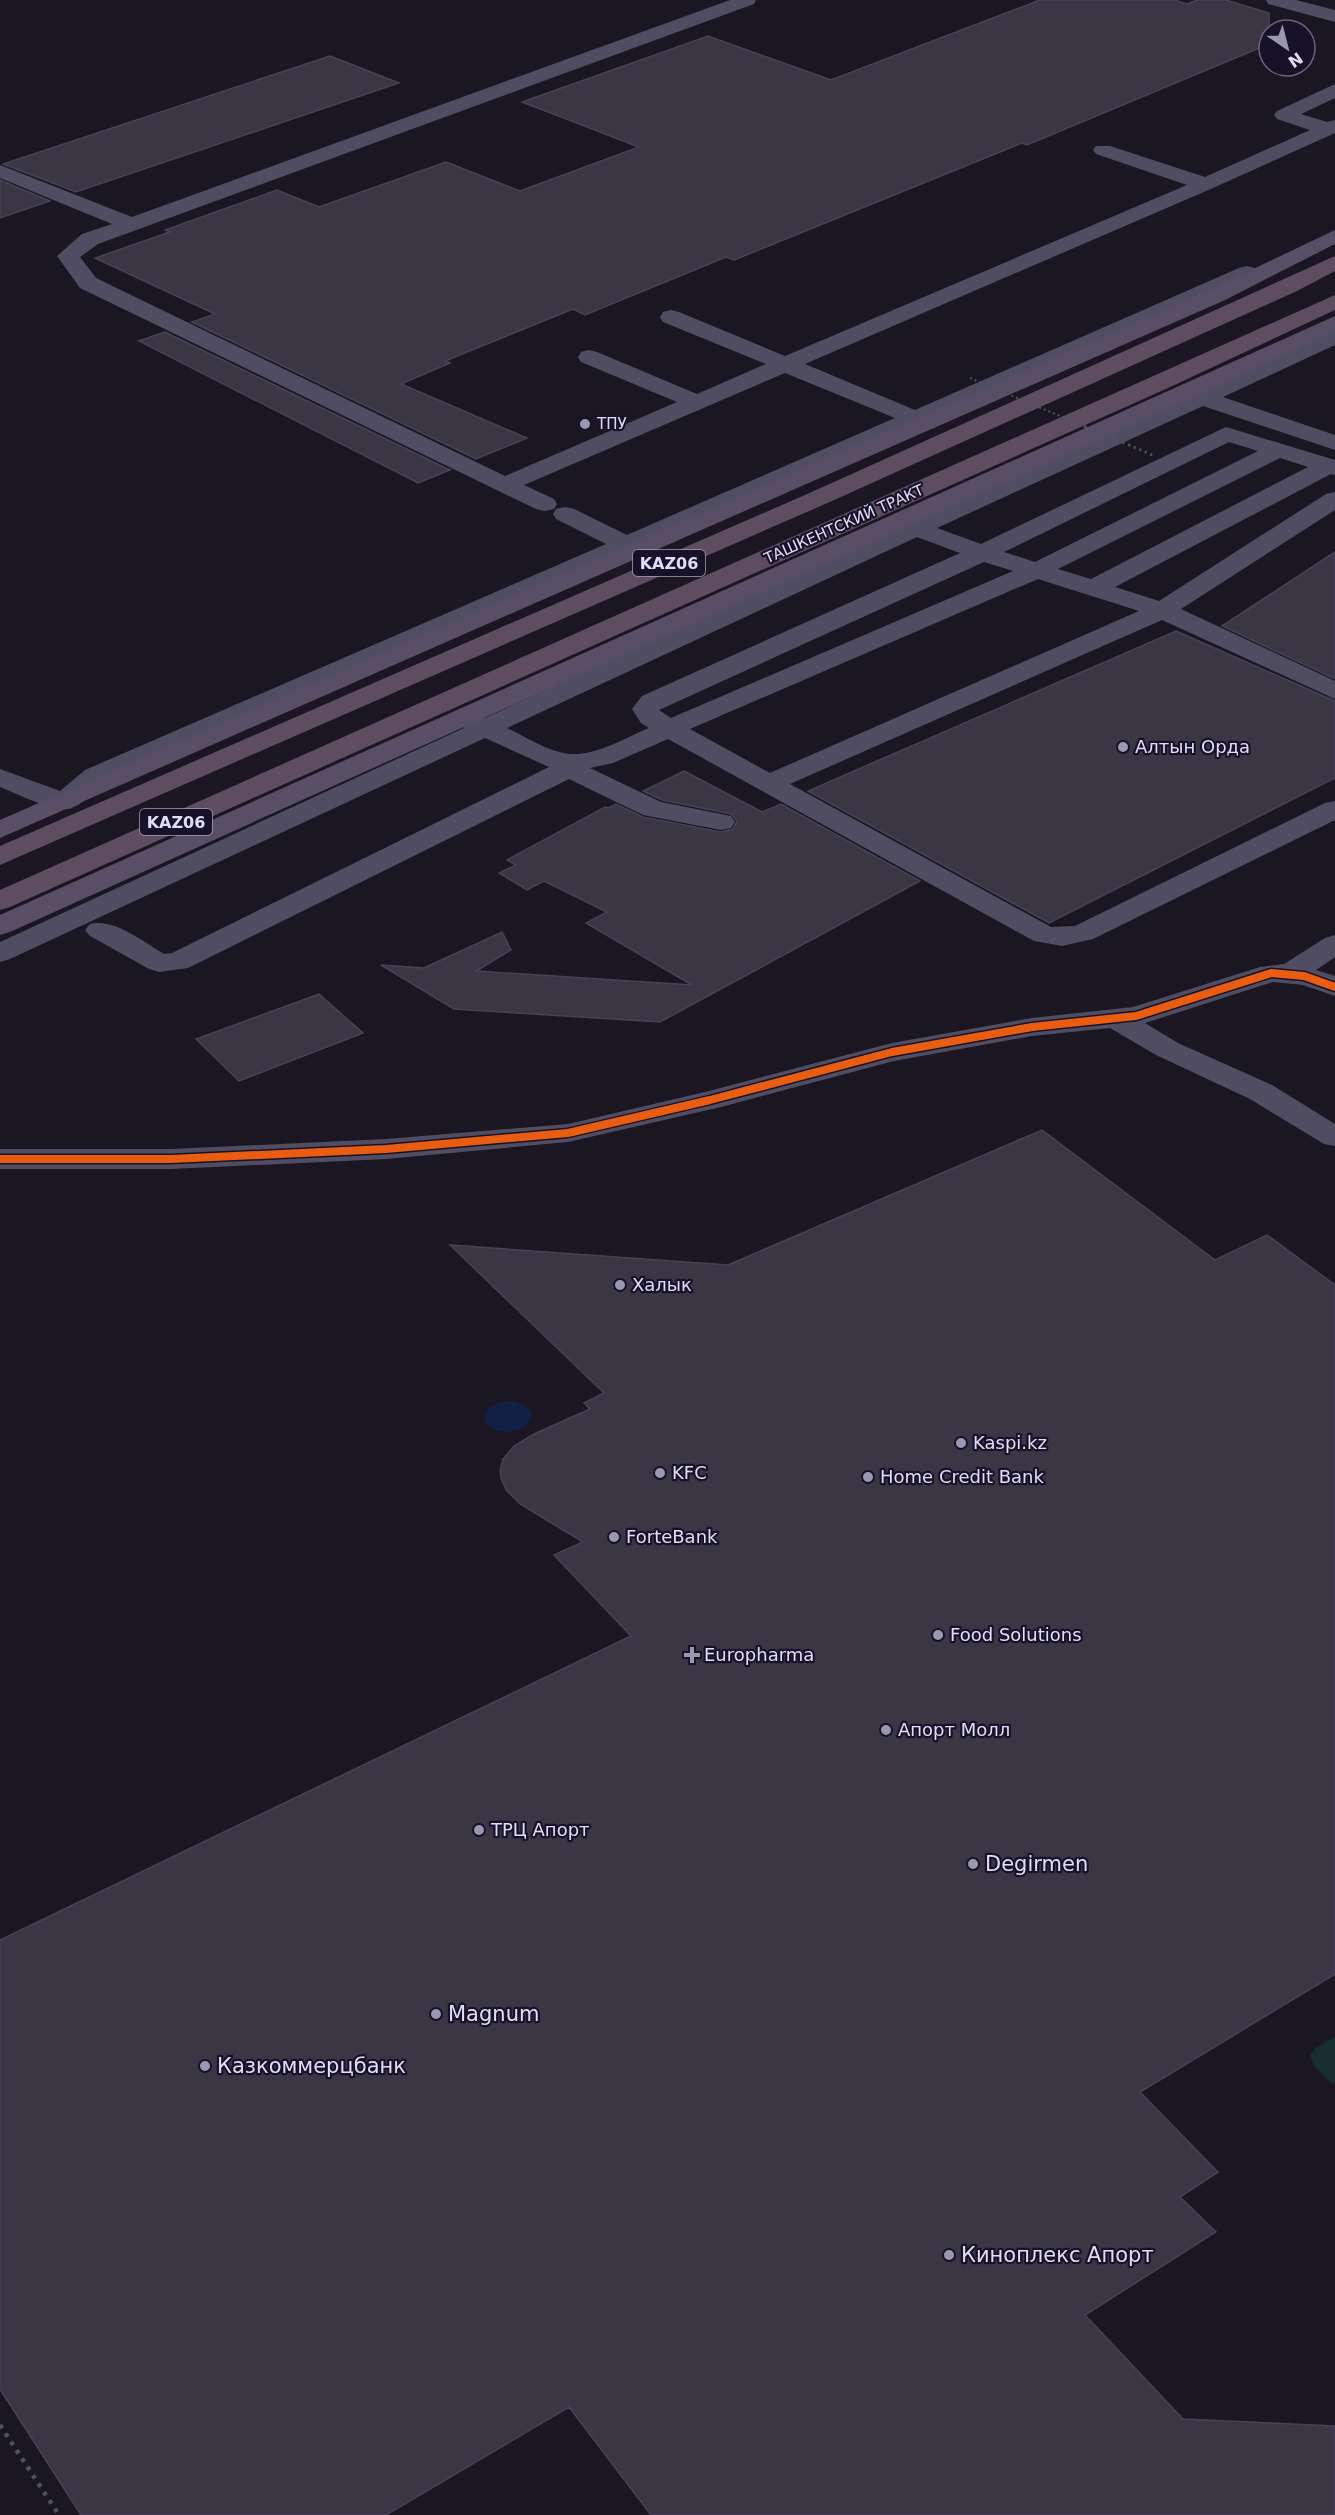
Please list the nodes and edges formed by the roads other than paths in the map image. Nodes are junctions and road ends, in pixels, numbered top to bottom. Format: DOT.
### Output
graph roads {
  1 [pos="747,0"];
  2 [pos="1275,0"];
  3 [pos="1335,16"];
  4 [pos="1335,90"];
  5 [pos="1331,128"];
  6 [pos="1103,150"];
  7 [pos="0,171"];
  8 [pos="1206,184"];
  9 [pos="131,224"];
  10 [pos="1335,236"];
  11 [pos="1335,262"];
  12 [pos="1335,302"];
  13 [pos="671,317"];
  14 [pos="1335,323"];
  15 [pos="1335,337"];
  16 [pos="589,357"];
  17 [pos="784,365"];
  18 [pos="1195,395"];
  19 [pos="696,402"];
  20 [pos="922,421"];
  21 [pos="1278,450"];
  22 [pos="1333,459"];
  23 [pos="506,484"];
  24 [pos="1335,499"];
  25 [pos="907,525"];
  26 [pos="633,547"];
  27 [pos="982,553"];
  28 [pos="1037,570"];
  29 [pos="1093,588"];
  30 [pos="1162,610"];
  31 [pos="643,646"];
  32 [pos="706,677"];
  33 [pos="1335,691"];
  34 [pos="749,694"];
  35 [pos="475,722"];
  36 [pos="670,729"];
  37 [pos="574,765"];
  38 [pos="0,777"];
  39 [pos="769,783"];
  40 [pos="54,806"];
  41 [pos="1335,809"];
  42 [pos="0,821"];
  43 [pos="721,822"];
  44 [pos="0,830"];
  45 [pos="0,856"];
  46 [pos="0,901"];
  47 [pos="0,926"];
  48 [pos="99,930"];
  49 [pos="1335,944"];
  50 [pos="0,953"];
  51 [pos="1292,973"];
  52 [pos="1335,987"];
  53 [pos="1117,1019"];
  54 [pos="1335,1137"];
  55 [pos="0,1159"];
  1 -- 9 [label="street"];
  2 -- 3 [label="street"];
  4 -- 5 [label="street"];
  5 -- 8 [label="street"];
  6 -- 8 [label="street"];
  7 -- 9 [label="street"];
  8 -- 17 [label="street"];
  9 -- 23 [label="street"];
  10 -- 20 [label="main road"];
  11 -- 45 [label="highway, KАZ06"];
  12 -- 46 [label="highway, ТАШКЕНТСКИЙ ТРАКТ / KАZ06"];
  13 -- 17 [label="street"];
  14 -- 18 [label="main road"];
  15 -- 18 [label="street"];
  16 -- 19 [label="street"];
  17 -- 19 [label="street"];
  17 -- 20 [label="street"];
  18 -- 22 [label="street"];
  18 -- 25 [label="street"];
  19 -- 23 [label="street"];
  20 -- 26 [label="main road"];
  21 -- 22 [label="street"];
  21 -- 27 [label="street"];
  21 -- 28 [label="street"];
  22 -- 29 [label="street"];
  23 -- 26 [label="street"];
  24 -- 30 [label="street"];
  25 -- 27 [label="street"];
  25 -- 31 [label="street"];
  26 -- 40 [label="main road"];
  27 -- 28 [label="street"];
  27 -- 32 [label="street"];
  28 -- 29 [label="street"];
  28 -- 34 [label="street"];
  29 -- 30 [label="street"];
  30 -- 33 [label="street"];
  30 -- 39 [label="street"];
  31 -- 32 [label="street"];
  31 -- 35 [label="street"];
  32 -- 34 [label="street"];
  32 -- 36 [label="street"];
  34 -- 36 [label="street"];
  35 -- 37 [label="street"];
  35 -- 47 [label="main road"];
  35 -- 50 [label="street"];
  36 -- 37 [label="street"];
  36 -- 39 [label="street"];
  37 -- 43 [label="street"];
  37 -- 48 [label="street"];
  38 -- 40 [label="street"];
  39 -- 41 [label="street"];
  40 -- 42 [label="main road"];
  40 -- 44 [label="main road"];
  49 -- 51 [label="street"];
  51 -- 52 [label="street"];
  51 -- 53 [label="street"];
  53 -- 54 [label="street"];
  53 -- 55 [label="street"];
}
